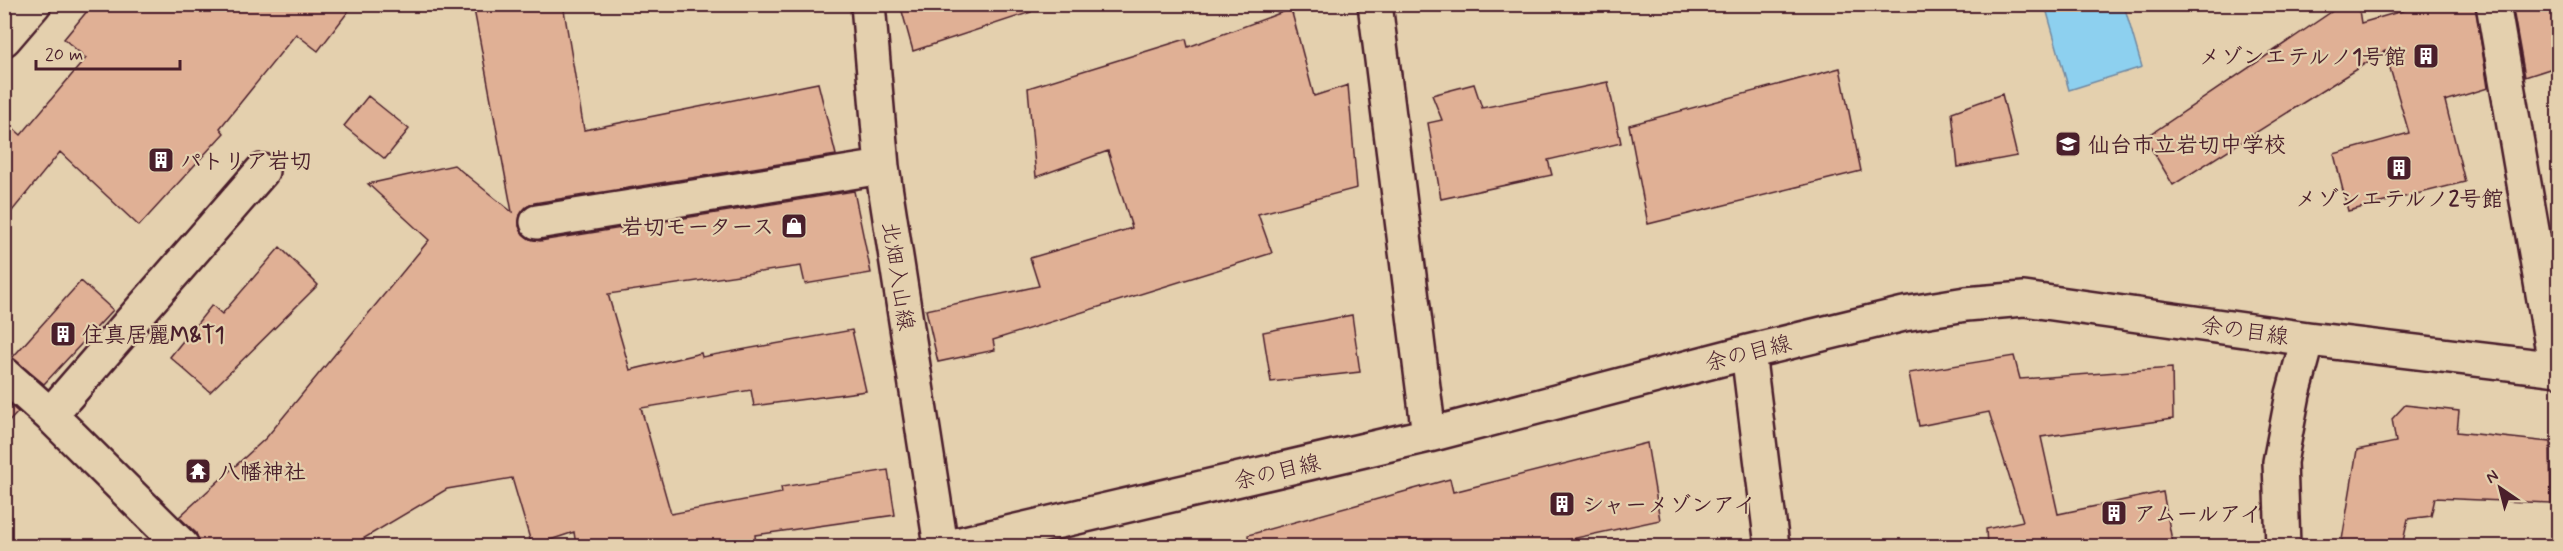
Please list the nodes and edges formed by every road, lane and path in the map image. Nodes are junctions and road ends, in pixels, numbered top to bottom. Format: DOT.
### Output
graph roads {
  1 [pos="34,4"];
  2 [pos="868,4"];
  3 [pos="1375,4"];
  4 [pos="2493,4"];
  5 [pos="4,39"];
  6 [pos="882,166"];
  7 [pos="262,171"];
  8 [pos="537,222"];
  9 [pos="2308,339"];
  10 [pos="1748,351"];
  11 [pos="2557,369"];
  12 [pos="4,374"];
  13 [pos="50,415"];
  14 [pos="1429,435"];
  15 [pos="182,546"];
  16 [pos="941,546"];
  17 [pos="952,546"];
  18 [pos="1772,546"];
  19 [pos="2283,546"];
  1 -- 5 [label="street"];
  2 -- 6 [label="street, 北畑入山線"];
  3 -- 14 [label="street"];
  4 -- 11 [label="street"];
  6 -- 8 [label="street"];
  6 -- 16 [label="street, 北畑入山線"];
  7 -- 13 [label="street"];
  9 -- 10 [label="street, 余の目線"];
  9 -- 11 [label="street, 余の目線"];
  9 -- 19 [label="street"];
  10 -- 14 [label="street, 余の目線"];
  10 -- 18 [label="street"];
  12 -- 13 [label="street"];
  13 -- 15 [label="street"];
  14 -- 17 [label="street, 余の目線"];
}
